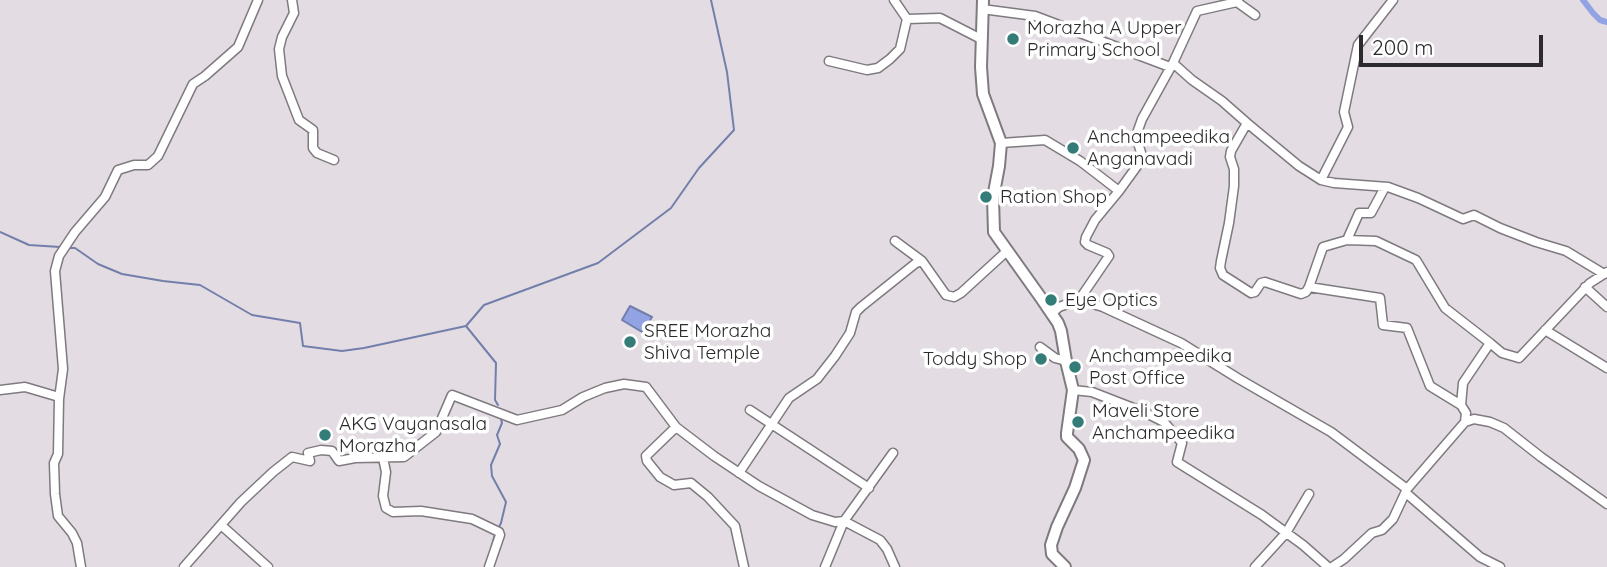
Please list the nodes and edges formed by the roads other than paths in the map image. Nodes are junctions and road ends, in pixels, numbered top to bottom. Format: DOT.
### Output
graph roads {
  1 [pos="258,0"];
  2 [pos="292,0"];
  3 [pos="894,0"];
  4 [pos="1393,0"];
  5 [pos="1237,1"];
  6 [pos="983,5"];
  7 [pos="1255,15"];
  8 [pos="907,19"];
  9 [pos="981,39"];
  10 [pos="830,61"];
  11 [pos="1171,65"];
  12 [pos="1247,123"];
  13 [pos="1001,143"];
  14 [pos="334,160"];
  15 [pos="1321,180"];
  16 [pos="1385,187"];
  17 [pos="1119,191"];
  18 [pos="1347,240"];
  19 [pos="895,241"];
  20 [pos="1007,251"];
  21 [pos="922,261"];
  22 [pos="1605,273"];
  23 [pos="1309,287"];
  24 [pos="1585,287"];
  25 [pos="1079,300"];
  26 [pos="1607,307"];
  27 [pos="1051,314"];
  28 [pos="1545,330"];
  29 [pos="1490,343"];
  30 [pos="1040,347"];
  31 [pos="1066,361"];
  32 [pos="1607,368"];
  33 [pos="0,390"];
  34 [pos="1073,390"];
  35 [pos="60,397"];
  36 [pos="750,410"];
  37 [pos="1464,413"];
  38 [pos="771,423"];
  39 [pos="676,427"];
  40 [pos="893,453"];
  41 [pos="383,458"];
  42 [pos="739,473"];
  43 [pos="869,488"];
  44 [pos="1407,491"];
  45 [pos="1309,494"];
  46 [pos="1607,504"];
  47 [pos="844,521"];
  48 [pos="221,525"];
  49 [pos="1286,533"];
  50 [pos="81,567"];
  51 [pos="184,567"];
  52 [pos="268,567"];
  53 [pos="489,567"];
  54 [pos="744,567"];
  55 [pos="825,567"];
  56 [pos="895,567"];
  57 [pos="1065,567"];
  58 [pos="1255,567"];
  59 [pos="1330,567"];
  60 [pos="1500,567"];
  1 -- 35 [label="street"];
  2 -- 14 [label="street"];
  3 -- 8 [label="street"];
  4 -- 15 [label="street"];
  5 -- 7 [label="street"];
  5 -- 11 [label="street"];
  6 -- 9 [label="main road"];
  6 -- 11 [label="street"];
  8 -- 9 [label="street"];
  8 -- 10 [label="street"];
  9 -- 13 [label="main road"];
  11 -- 12 [label="street"];
  11 -- 17 [label="street"];
  12 -- 15 [label="street"];
  12 -- 23 [label="street"];
  13 -- 17 [label="street"];
  13 -- 20 [label="main road"];
  15 -- 16 [label="street"];
  16 -- 18 [label="street"];
  16 -- 22 [label="street"];
  17 -- 25 [label="street"];
  18 -- 23 [label="street"];
  18 -- 29 [label="street"];
  19 -- 21 [label="street"];
  20 -- 21 [label="street"];
  20 -- 27 [label="main road"];
  21 -- 38 [label="street"];
  22 -- 24 [label="street"];
  23 -- 37 [label="street"];
  24 -- 26 [label="street"];
  24 -- 28 [label="street"];
  25 -- 27 [label="street"];
  25 -- 44 [label="street"];
  27 -- 31 [label="main road"];
  28 -- 29 [label="street"];
  28 -- 32 [label="street"];
  29 -- 37 [label="street"];
  30 -- 31 [label="street"];
  31 -- 34 [label="main road"];
  33 -- 35 [label="street"];
  34 -- 49 [label="street"];
  34 -- 57 [label="main road"];
  35 -- 50 [label="street"];
  36 -- 38 [label="street"];
  37 -- 44 [label="street"];
  37 -- 46 [label="street"];
  38 -- 42 [label="street"];
  38 -- 43 [label="street"];
  39 -- 41 [label="street"];
  39 -- 42 [label="street"];
  39 -- 54 [label="street"];
  40 -- 43 [label="street"];
  41 -- 48 [label="street"];
  41 -- 53 [label="street"];
  42 -- 47 [label="street"];
  43 -- 47 [label="street"];
  44 -- 59 [label="street"];
  44 -- 60 [label="street"];
  45 -- 49 [label="street"];
  47 -- 55 [label="street"];
  47 -- 56 [label="street"];
  48 -- 51 [label="street"];
  48 -- 52 [label="street"];
  49 -- 58 [label="street"];
  49 -- 59 [label="street"];
}
